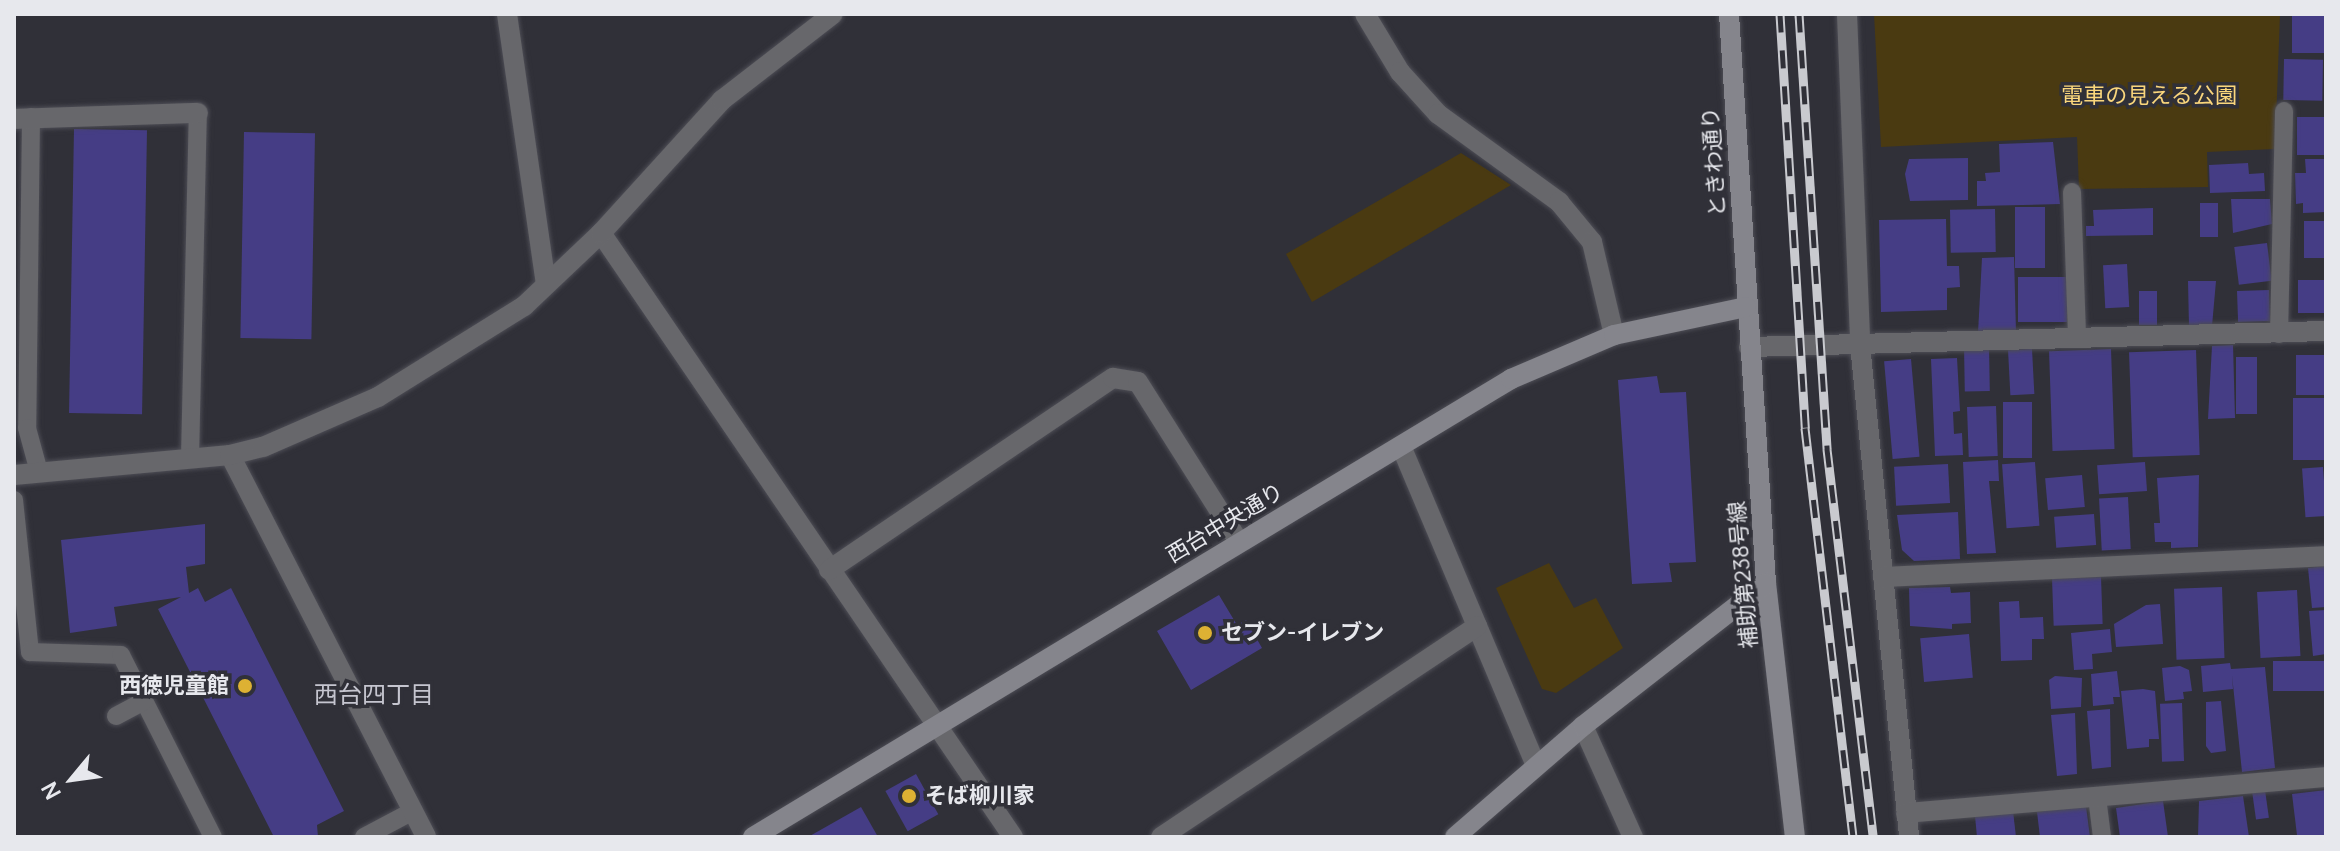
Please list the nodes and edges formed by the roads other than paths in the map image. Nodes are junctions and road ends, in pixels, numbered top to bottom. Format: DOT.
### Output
graph roads {
  1 [pos="507,14"];
  2 [pos="833,14"];
  3 [pos="1365,14"];
  4 [pos="1729,14"];
  5 [pos="1847,14"];
  6 [pos="2284,111"];
  7 [pos="198,113"];
  8 [pos="23,118"];
  9 [pos="2072,192"];
  10 [pos="601,233"];
  11 [pos="546,283"];
  12 [pos="1746,307"];
  13 [pos="2326,331"];
  14 [pos="2279,334"];
  15 [pos="1614,335"];
  16 [pos="2077,338"];
  17 [pos="1860,344"];
  18 [pos="1749,347"];
  19 [pos="1401,446"];
  20 [pos="230,455"];
  21 [pos="190,458"];
  22 [pos="39,472"];
  23 [pos="14,475"];
  24 [pos="14,500"];
  25 [pos="1239,542"];
  26 [pos="2326,556"];
  27 [pos="829,570"];
  28 [pos="1883,577"];
  29 [pos="1766,583"];
  30 [pos="1477,626"];
  31 [pos="144,701"];
  32 [pos="116,716"];
  33 [pos="1583,726"];
  34 [pos="934,728"];
  35 [pos="1536,765"];
  36 [pos="2326,777"];
  37 [pos="2097,797"];
  38 [pos="413,811"];
  39 [pos="1906,813"];
  40 [pos="1460,835"];
  41 [pos="213,837"];
  42 [pos="364,837"];
  43 [pos="426,837"];
  44 [pos="753,837"];
  45 [pos="1013,837"];
  46 [pos="1161,837"];
  47 [pos="1633,837"];
  48 [pos="1795,837"];
  49 [pos="1909,837"];
  50 [pos="2102,837"];
  1 -- 11 [label="street"];
  2 -- 10 [label="street"];
  3 -- 15 [label="street"];
  4 -- 12 [label="street, ときわ通り"];
  5 -- 17 [label="street"];
  6 -- 14 [label="lane"];
  7 -- 8 [label="street"];
  7 -- 21 [label="lane"];
  8 -- 22 [label="lane"];
  9 -- 16 [label="lane"];
  10 -- 11 [label="street"];
  10 -- 27 [label="street"];
  11 -- 20 [label="street"];
  12 -- 15 [label="street, 西台中央通り"];
  12 -- 18 [label="street, 補助第238号線"];
  13 -- 14 [label="street"];
  14 -- 16 [label="street"];
  15 -- 19 [label="street, 西台中央通り"];
  16 -- 17 [label="street"];
  17 -- 18 [label="street"];
  17 -- 28 [label="street"];
  18 -- 29 [label="street, 補助第238号線"];
  19 -- 25 [label="street, 西台中央通り"];
  19 -- 30 [label="street"];
  20 -- 21 [label="street"];
  20 -- 38 [label="street"];
  21 -- 22 [label="street"];
  22 -- 23 [label="street"];
  24 -- 31 [label="lane"];
  25 -- 27 [label="street"];
  25 -- 34 [label="street, 西台中央通り"];
  26 -- 28 [label="street"];
  27 -- 34 [label="street"];
  28 -- 39 [label="street"];
  29 -- 33 [label="street"];
  29 -- 48 [label="street, 補助第238号線"];
  30 -- 35 [label="street"];
  30 -- 46 [label="street"];
  31 -- 32 [label="lane"];
  31 -- 41 [label="lane"];
  33 -- 35 [label="street"];
  33 -- 47 [label="street"];
  34 -- 44 [label="street, 西台中央通り"];
  34 -- 45 [label="street"];
  35 -- 40 [label="street"];
  36 -- 37 [label="street"];
  37 -- 39 [label="street"];
  37 -- 50 [label="lane"];
  38 -- 42 [label="lane"];
  38 -- 43 [label="street"];
  39 -- 49 [label="street"];
}
